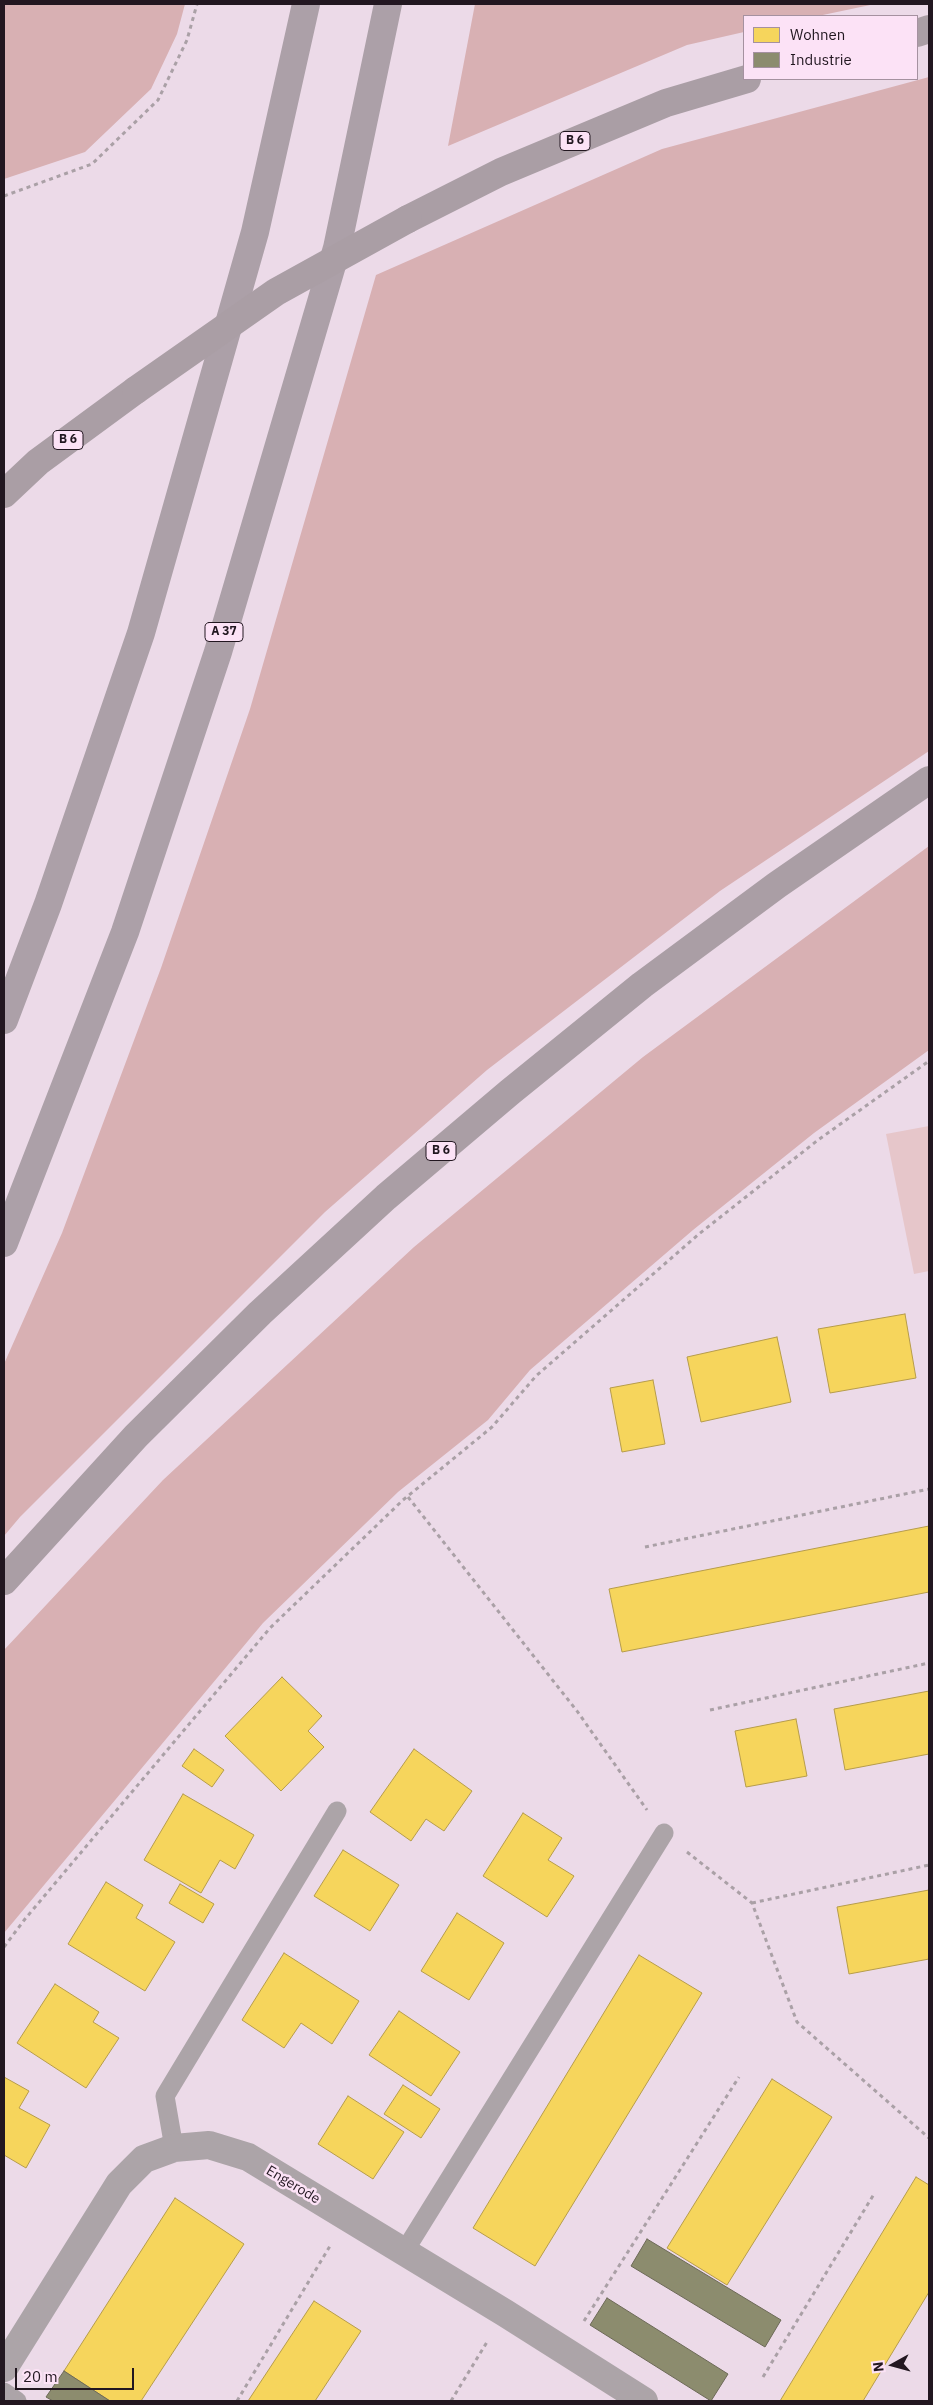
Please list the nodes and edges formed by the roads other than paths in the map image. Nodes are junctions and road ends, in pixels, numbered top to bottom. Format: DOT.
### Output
graph roads {
  1 [pos="306,4"];
  2 [pos="388,4"];
  3 [pos="744,80"];
  4 [pos="4,494"];
  5 [pos="929,780"];
  6 [pos="4,1020"];
  7 [pos="4,1243"];
  8 [pos="4,1581"];
  9 [pos="337,1811"];
  10 [pos="664,1833"];
  11 [pos="174,2148"];
  12 [pos="404,2252"];
  13 [pos="4,2368"];
  14 [pos="4,2392"];
  15 [pos="17,2401"];
  16 [pos="644,2401"];
  1 -- 6 [label="highway"];
  2 -- 7 [label="highway, A 37"];
  3 -- 4 [label="highway, B 6, bridge"];
  5 -- 8 [label="highway, B 6"];
  9 -- 11 [label="lane"];
  10 -- 12 [label="lane"];
  11 -- 12 [label="street, Engerode"];
  11 -- 13 [label="street, Engerode"];
  12 -- 16 [label="street, Engerode"];
  14 -- 15 [label="lane"];
}
